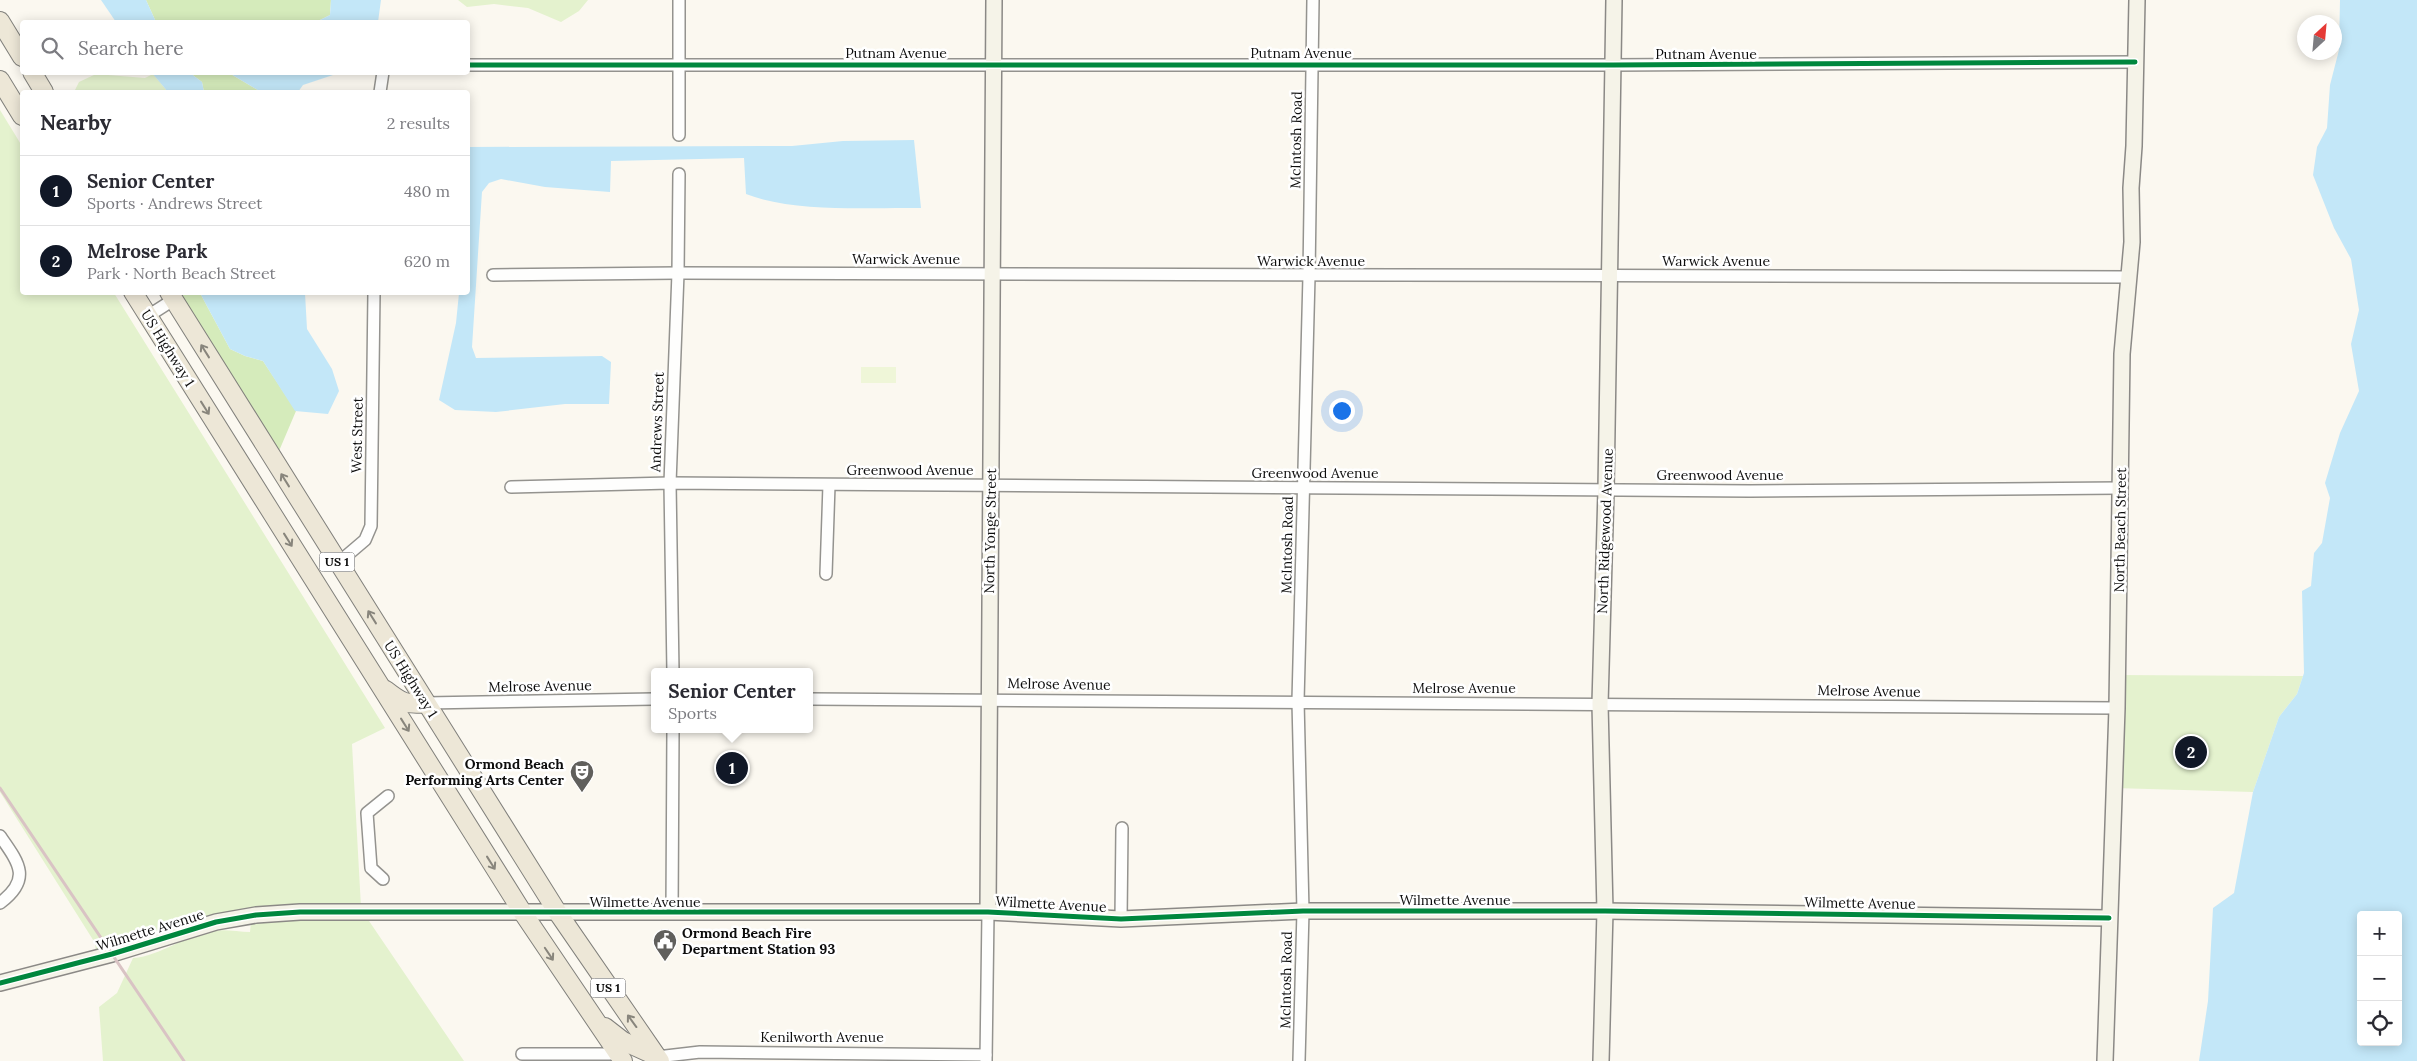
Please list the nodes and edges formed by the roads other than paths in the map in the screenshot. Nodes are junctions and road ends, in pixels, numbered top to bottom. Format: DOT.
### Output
graph roads {
  1 [pos="679,0"];
  2 [pos="994,0"];
  3 [pos="1313,0"];
  4 [pos="1614,0"];
  5 [pos="2136,0"];
  6 [pos="0,21"];
  7 [pos="20,54"];
  8 [pos="2135,62"];
  9 [pos="470,64"];
  10 [pos="680,64"];
  11 [pos="1312,64"];
  12 [pos="994,65"];
  13 [pos="1613,65"];
  14 [pos="34,75"];
  15 [pos="383,75"];
  16 [pos="0,80"];
  17 [pos="43,90"];
  18 [pos="380,90"];
  19 [pos="20,113"];
  20 [pos="679,135"];
  21 [pos="679,174"];
  22 [pos="678,273"];
  23 [pos="992,274"];
  24 [pos="492,275"];
  25 [pos="1309,276"];
  26 [pos="1610,276"];
  27 [pos="2130,277"];
  28 [pos="135,295"];
  29 [pos="374,295"];
  30 [pos="171,296"];
  31 [pos="148,316"];
  32 [pos="670,483"];
  33 [pos="828,485"];
  34 [pos="990,485"];
  35 [pos="511,487"];
  36 [pos="1304,488"];
  37 [pos="2120,488"];
  38 [pos="1606,490"];
  39 [pos="338,563"];
  40 [pos="826,574"];
  41 [pos="673,668"];
  42 [pos="379,684"];
  43 [pos="651,699"];
  44 [pos="813,699"];
  45 [pos="988,699"];
  46 [pos="1298,702"];
  47 [pos="426,703"];
  48 [pos="1600,704"];
  49 [pos="2117,708"];
  50 [pos="673,733"];
  51 [pos="388,796"];
  52 [pos="1122,828"];
  53 [pos="0,836"];
  54 [pos="382,879"];
  55 [pos="0,903"];
  56 [pos="1605,910"];
  57 [pos="1303,911"];
  58 [pos="988,912"];
  59 [pos="522,913"];
  60 [pos="558,913"];
  61 [pos="672,913"];
  62 [pos="2109,918"];
  63 [pos="1121,919"];
  64 [pos="0,983"];
  65 [pos="594,1020"];
  66 [pos="522,1054"];
  67 [pos="861,1057"];
  68 [pos="621,1058"];
  69 [pos="986,1058"];
  70 [pos="653,1060"];
  71 [pos="1299,1061"];
  72 [pos="1602,1061"];
  73 [pos="2105,1061"];
  1 -- 10 [label="street"];
  2 -- 12 [label="street, North Yonge Street"];
  3 -- 11 [label="street, McIntosh Road"];
  4 -- 13 [label="street, North Ridgewood Avenue"];
  5 -- 8 [label="street, North Beach Street"];
  6 -- 7 [label="main road"];
  8 -- 13 [label="street, Putnam Avenue"];
  8 -- 27 [label="street, North Beach Street"];
  9 -- 10 [label="street, Putnam Avenue"];
  10 -- 12 [label="street, Putnam Avenue"];
  10 -- 20 [label="street"];
  11 -- 12 [label="street, Putnam Avenue"];
  11 -- 13 [label="street, Putnam Avenue"];
  11 -- 25 [label="street, McIntosh Road"];
  12 -- 23 [label="street, North Yonge Street"];
  13 -- 26 [label="street, North Ridgewood Avenue"];
  14 -- 17 [label="main road"];
  15 -- 18 [label="street"];
  16 -- 19 [label="main road"];
  21 -- 22 [label="street, Andrews Street"];
  22 -- 23 [label="street, Warwick Avenue"];
  22 -- 24 [label="street, Warwick Avenue"];
  22 -- 32 [label="street, Andrews Street"];
  23 -- 25 [label="street, Warwick Avenue"];
  23 -- 34 [label="street, North Yonge Street"];
  25 -- 26 [label="street, Warwick Avenue"];
  25 -- 36 [label="street, McIntosh Road"];
  26 -- 27 [label="street, Warwick Avenue"];
  26 -- 38 [label="street, North Ridgewood Avenue"];
  27 -- 37 [label="street, North Beach Street"];
  28 -- 31 [label="main road, US Highway 1 / US 1"];
  29 -- 39 [label="street, West Street"];
  30 -- 31 [label="street"];
  39 -- 30 [label="main road, US Highway 1 / US 1, one-way"];
  31 -- 42 [label="main road, US Highway 1 / US 1, one-way"];
  32 -- 33 [label="street, Greenwood Avenue"];
  32 -- 35 [label="street, Greenwood Avenue"];
  32 -- 41 [label="street, Andrews Street"];
  33 -- 34 [label="street, Greenwood Avenue"];
  33 -- 40 [label="street"];
  34 -- 36 [label="street, Greenwood Avenue"];
  34 -- 45 [label="street, North Yonge Street"];
  36 -- 38 [label="street, Greenwood Avenue"];
  36 -- 46 [label="street, McIntosh Road"];
  37 -- 38 [label="street, Greenwood Avenue"];
  37 -- 49 [label="street, North Beach Street"];
  38 -- 48 [label="street, North Ridgewood Avenue"];
  47 -- 39 [label="main road, US Highway 1 / US 1, one-way"];
  42 -- 47 [label="main road"];
  42 -- 59 [label="main road, US Highway 1 / US 1, one-way"];
  43 -- 47 [label="street, Melrose Avenue"];
  44 -- 45 [label="street, Melrose Avenue"];
  45 -- 46 [label="street, Melrose Avenue"];
  45 -- 58 [label="street, North Yonge Street"];
  46 -- 48 [label="street, Melrose Avenue"];
  46 -- 57 [label="street, McIntosh Road"];
  47 -- 60 [label="main road, US Highway 1 / US 1"];
  48 -- 49 [label="street, Melrose Avenue"];
  48 -- 56 [label="street, North Ridgewood Avenue"];
  49 -- 62 [label="street, North Beach Street"];
  50 -- 61 [label="street"];
  51 -- 54 [label="street"];
  52 -- 63 [label="street"];
  53 -- 55 [label="street"];
  56 -- 57 [label="street, Wilmette Avenue"];
  56 -- 62 [label="street, Wilmette Avenue"];
  56 -- 72 [label="street, North Ridgewood Avenue"];
  57 -- 63 [label="street, Wilmette Avenue"];
  57 -- 71 [label="street, McIntosh Road"];
  58 -- 61 [label="street, Wilmette Avenue"];
  58 -- 63 [label="street, Wilmette Avenue"];
  58 -- 69 [label="street, North Yonge Street"];
  59 -- 60 [label="street, Wilmette Avenue"];
  59 -- 64 [label="street, Wilmette Avenue"];
  59 -- 65 [label="main road, US Highway 1 / US 1, one-way"];
  60 -- 61 [label="street, Wilmette Avenue"];
  70 -- 60 [label="main road, US Highway 1 / US 1, one-way"];
  62 -- 73 [label="street, North Beach Street"];
  65 -- 68 [label="main road, US Highway 1 / US 1"];
  65 -- 70 [label="main road"];
  66 -- 68 [label="street"];
  67 -- 69 [label="street, Kenilworth Avenue"];
  67 -- 70 [label="street, Kenilworth Avenue"];
  68 -- 70 [label="main road"];
}
